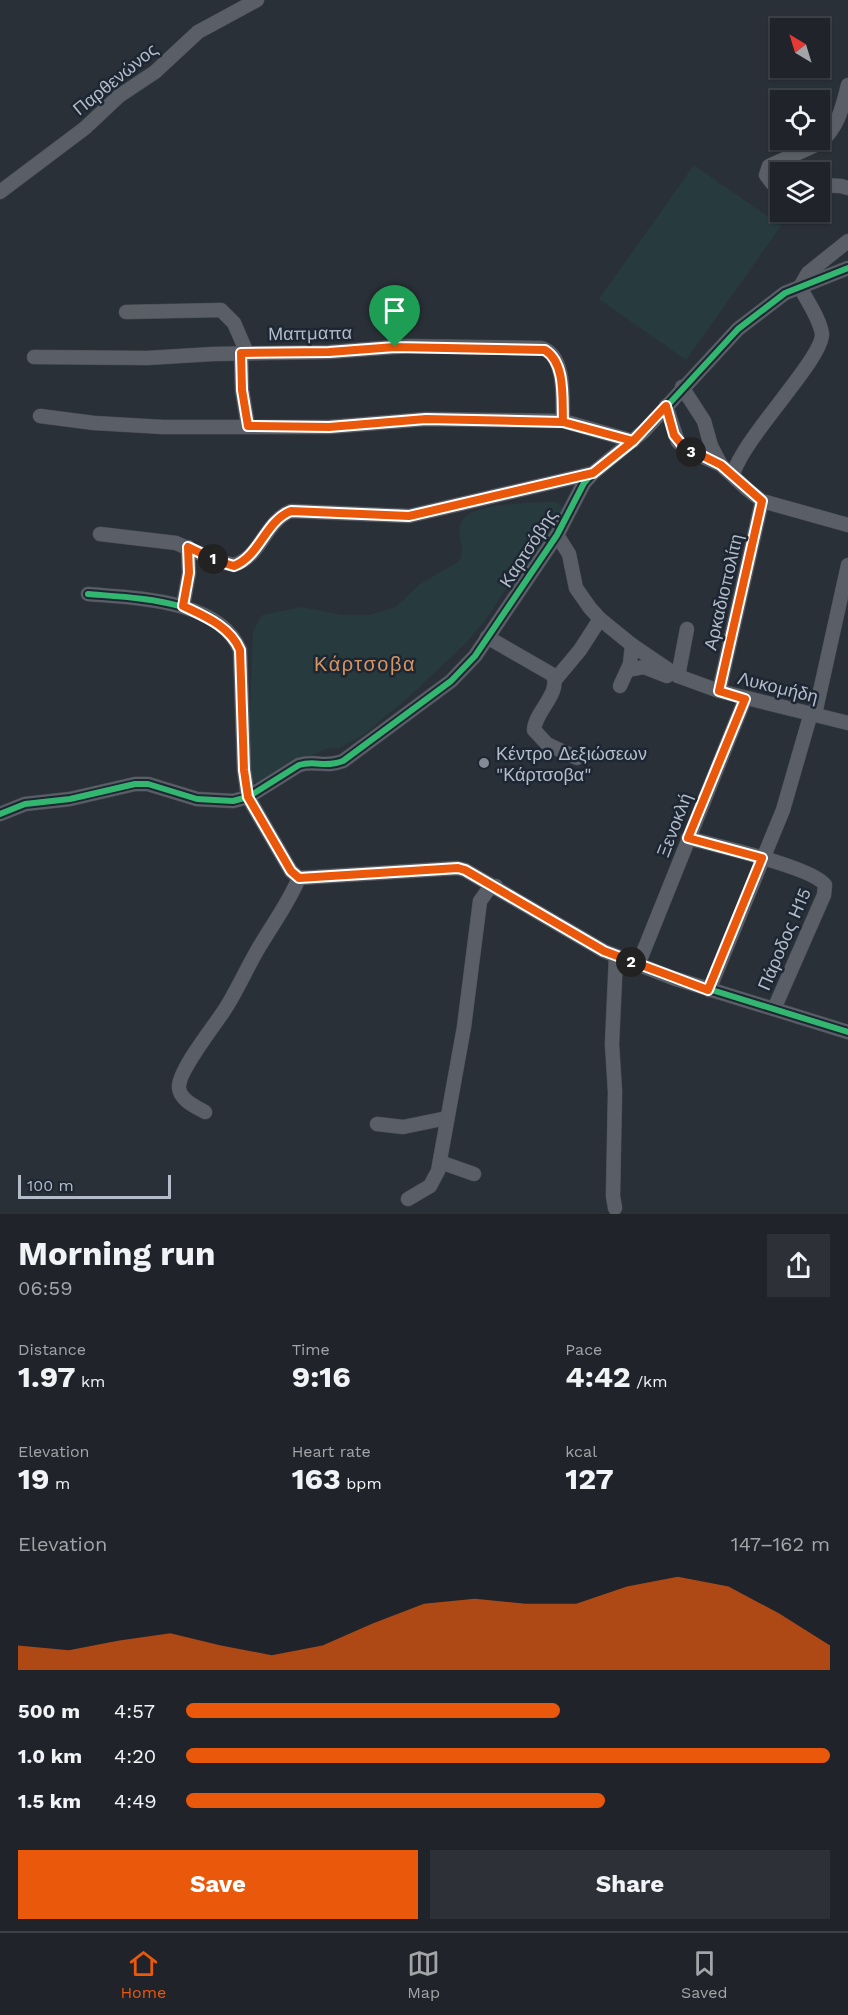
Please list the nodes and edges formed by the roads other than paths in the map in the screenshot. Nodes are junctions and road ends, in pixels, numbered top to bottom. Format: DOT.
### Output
graph roads {
  1 [pos="257,0"];
  2 [pos="848,85"];
  3 [pos="776,162"];
  4 [pos="770,165"];
  5 [pos="770,180"];
  6 [pos="830,186"];
  7 [pos="848,188"];
  8 [pos="0,192"];
  9 [pos="848,241"];
  10 [pos="848,268"];
  11 [pos="800,287"];
  12 [pos="126,312"];
  13 [pos="244,353"];
  14 [pos="34,357"];
  15 [pos="682,387"];
  16 [pos="666,406"];
  17 [pos="40,416"];
  18 [pos="563,422"];
  19 [pos="248,426"];
  20 [pos="633,441"];
  21 [pos="721,465"];
  22 [pos="593,473"];
  23 [pos="733,475"];
  24 [pos="762,501"];
  25 [pos="848,525"];
  26 [pos="100,534"];
  27 [pos="557,535"];
  28 [pos="188,547"];
  29 [pos="848,565"];
  30 [pos="88,594"];
  31 [pos="183,606"];
  32 [pos="843,611"];
  33 [pos="600,619"];
  34 [pos="687,629"];
  35 [pos="487,637"];
  36 [pos="632,645"];
  37 [pos="628,670"];
  38 [pos="678,676"];
  39 [pos="555,680"];
  40 [pos="620,686"];
  41 [pos="719,691"];
  42 [pos="745,699"];
  43 [pos="813,714"];
  44 [pos="848,723"];
  45 [pos="578,758"];
  46 [pos="248,797"];
  47 [pos="0,814"];
  48 [pos="688,838"];
  49 [pos="762,858"];
  50 [pos="299,878"];
  51 [pos="496,886"];
  52 [pos="616,956"];
  53 [pos="638,965"];
  54 [pos="708,990"];
  55 [pos="774,1009"];
  56 [pos="848,1032"];
  57 [pos="205,1112"];
  58 [pos="447,1118"];
  59 [pos="377,1124"];
  60 [pos="440,1162"];
  61 [pos="474,1174"];
  62 [pos="408,1199"];
  63 [pos="615,1208"];
  1 -- 8 [label="street, Παρθενώνος"];
  2 -- 3 [label="street"];
  4 -- 5 [label="street"];
  6 -- 7 [label="street"];
  9 -- 11 [label="street"];
  10 -- 11 [label="street, Καρτσόβης"];
  11 -- 15 [label="street, Καρτσόβης"];
  11 -- 23 [label="street"];
  12 -- 13 [label="street"];
  13 -- 14 [label="street, Μαπμαπα"];
  13 -- 18 [label="street, Μαπμαπα"];
  13 -- 19 [label="street"];
  15 -- 16 [label="street, Καρτσόβης"];
  15 -- 21 [label="street"];
  16 -- 20 [label="street, Καρτσόβης"];
  16 -- 21 [label="street"];
  17 -- 19 [label="street"];
  18 -- 19 [label="street"];
  18 -- 20 [label="street"];
  20 -- 22 [label="street, Καρτσόβης"];
  21 -- 23 [label="street"];
  22 -- 27 [label="street, Καρτσόβης"];
  22 -- 28 [label="street"];
  23 -- 24 [label="street"];
  24 -- 25 [label="street"];
  24 -- 41 [label="street, Αρκαδιοπολίτη"];
  26 -- 28 [label="street"];
  27 -- 33 [label="street"];
  27 -- 35 [label="street, Καρτσόβης"];
  28 -- 31 [label="street"];
  29 -- 32 [label="street"];
  30 -- 31 [label="street"];
  31 -- 46 [label="street"];
  32 -- 43 [label="street"];
  33 -- 36 [label="street"];
  33 -- 39 [label="street"];
  34 -- 38 [label="street"];
  35 -- 39 [label="street"];
  35 -- 46 [label="street, Καρτσόβης"];
  36 -- 37 [label="street"];
  36 -- 38 [label="street"];
  37 -- 38 [label="street"];
  37 -- 40 [label="street"];
  38 -- 41 [label="street, Λυκομήδη"];
  39 -- 45 [label="street"];
  41 -- 42 [label="street, Λυκομήδη"];
  42 -- 43 [label="street, Λυκομήδη"];
  42 -- 48 [label="street, Ξενοκλή"];
  43 -- 44 [label="street, Λυκομήδη"];
  43 -- 49 [label="street"];
  46 -- 47 [label="street"];
  46 -- 50 [label="street"];
  48 -- 49 [label="street, Πάροδος Η15"];
  48 -- 53 [label="street, Ξενοκλή"];
  49 -- 54 [label="street"];
  49 -- 55 [label="street, Πάροδος Η15"];
  50 -- 51 [label="street"];
  50 -- 57 [label="street"];
  51 -- 52 [label="street"];
  51 -- 58 [label="street"];
  52 -- 53 [label="street"];
  52 -- 63 [label="street"];
  53 -- 54 [label="street"];
  54 -- 55 [label="street"];
  55 -- 56 [label="street"];
  58 -- 59 [label="street"];
  58 -- 60 [label="street"];
  60 -- 61 [label="street"];
  60 -- 62 [label="street"];
}
